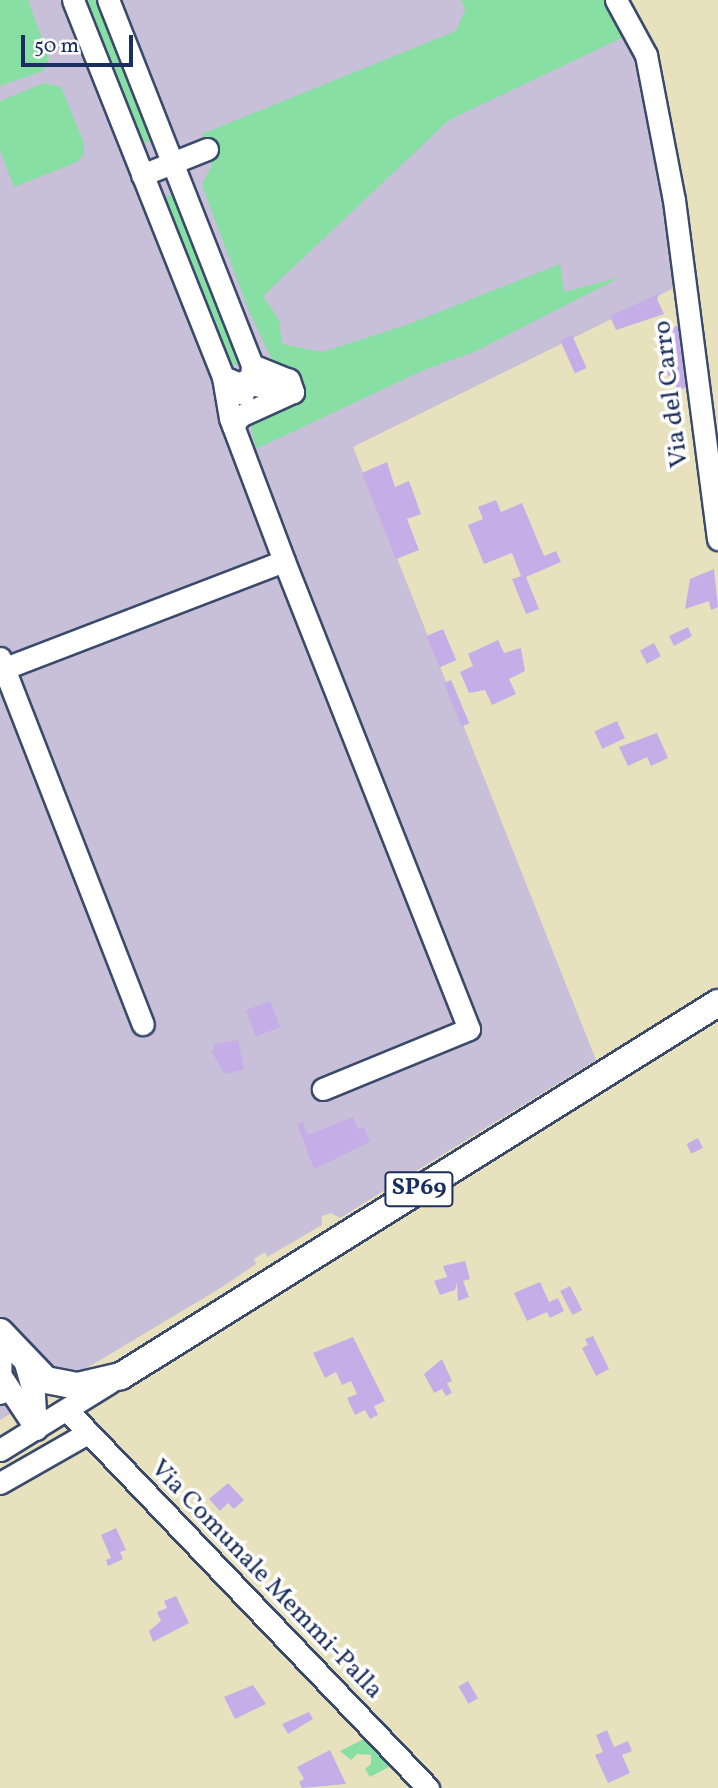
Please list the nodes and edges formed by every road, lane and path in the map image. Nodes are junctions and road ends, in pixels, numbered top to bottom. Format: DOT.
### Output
graph roads {
  1 [pos="73,0"];
  2 [pos="108,0"];
  3 [pos="617,0"];
  4 [pos="207,149"];
  5 [pos="173,162"];
  6 [pos="142,175"];
  7 [pos="240,375"];
  8 [pos="233,426"];
  9 [pos="718,540"];
  10 [pos="284,561"];
  11 [pos="1,665"];
  12 [pos="718,1003"];
  13 [pos="143,1024"];
  14 [pos="323,1089"];
  15 [pos="1,1334"];
  16 [pos="26,1363"];
  17 [pos="121,1376"];
  18 [pos="2,1387"];
  19 [pos="67,1410"];
  20 [pos="36,1429"];
  21 [pos="86,1434"];
  22 [pos="0,1450"];
  23 [pos="0,1483"];
  24 [pos="428,1788"];
  1 -- 6 [label="street"];
  2 -- 5 [label="street"];
  3 -- 9 [label="street, Via del Carro"];
  4 -- 5 [label="street"];
  5 -- 6 [label="street"];
  5 -- 7 [label="street"];
  6 -- 7 [label="street"];
  7 -- 8 [label="street"];
  7 -- 8 [label="street"];
  8 -- 10 [label="street"];
  10 -- 11 [label="street"];
  10 -- 14 [label="street"];
  11 -- 13 [label="street"];
  12 -- 17 [label="main road, SP69"];
  15 -- 16 [label="main road"];
  15 -- 18 [label="street"];
  16 -- 17 [label="main road"];
  16 -- 20 [label="street"];
  17 -- 19 [label="street, SP69"];
  18 -- 20 [label="street"];
  19 -- 20 [label="street, SP69"];
  19 -- 21 [label="street, Via Comunale Memmi-Palla"];
  20 -- 22 [label="street"];
  21 -- 23 [label="street"];
  21 -- 24 [label="street, Via Comunale Memmi-Palla"];
}
